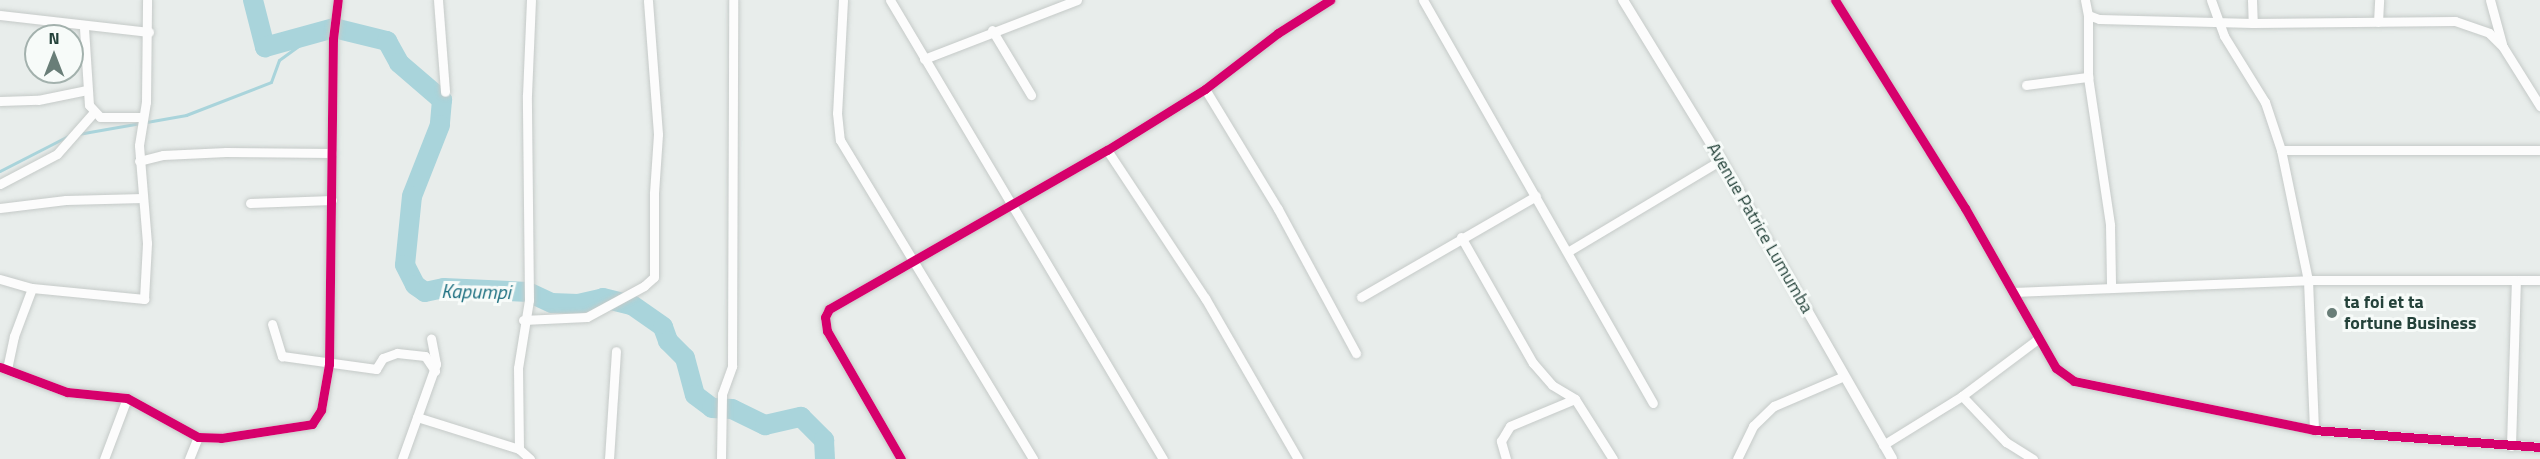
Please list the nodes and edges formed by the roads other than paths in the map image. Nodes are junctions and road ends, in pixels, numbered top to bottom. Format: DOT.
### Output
graph roads {
  1 [pos="147,0"];
  2 [pos="338,0"];
  3 [pos="438,0"];
  4 [pos="531,0"];
  5 [pos="648,0"];
  6 [pos="733,0"];
  7 [pos="843,0"];
  8 [pos="890,0"];
  9 [pos="1077,0"];
  10 [pos="1330,0"];
  11 [pos="1423,0"];
  12 [pos="1623,0"];
  13 [pos="1835,0"];
  14 [pos="2085,0"];
  15 [pos="2211,0"];
  16 [pos="2252,0"];
  17 [pos="2379,0"];
  18 [pos="2490,0"];
  19 [pos="0,15"];
  20 [pos="2088,15"];
  21 [pos="2217,22"];
  22 [pos="2378,22"];
  23 [pos="2253,23"];
  24 [pos="58,24"];
  25 [pos="84,28"];
  26 [pos="992,30"];
  27 [pos="149,32"];
  28 [pos="2503,47"];
  29 [pos="924,59"];
  30 [pos="2088,77"];
  31 [pos="2026,86"];
  32 [pos="1205,89"];
  33 [pos="87,90"];
  34 [pos="445,92"];
  35 [pos="1031,95"];
  36 [pos="0,101"];
  37 [pos="2540,106"];
  38 [pos="94,112"];
  39 [pos="143,117"];
  40 [pos="1107,150"];
  41 [pos="2281,150"];
  42 [pos="2540,150"];
  43 [pos="332,153"];
  44 [pos="1721,160"];
  45 [pos="139,161"];
  46 [pos="0,184"];
  47 [pos="1536,196"];
  48 [pos="143,198"];
  49 [pos="332,200"];
  50 [pos="250,203"];
  51 [pos="1011,204"];
  52 [pos="0,208"];
  53 [pos="1461,237"];
  54 [pos="1569,251"];
  55 [pos="910,260"];
  56 [pos="0,279"];
  57 [pos="2308,280"];
  58 [pos="2516,280"];
  59 [pos="2540,280"];
  60 [pos="2111,285"];
  61 [pos="32,288"];
  62 [pos="2013,292"];
  63 [pos="1361,297"];
  64 [pos="523,320"];
  65 [pos="272,324"];
  66 [pos="431,338"];
  67 [pos="2038,339"];
  68 [pos="616,351"];
  69 [pos="1356,353"];
  70 [pos="329,364"];
  71 [pos="3,368"];
  72 [pos="435,371"];
  73 [pos="1844,376"];
  74 [pos="1962,396"];
  75 [pos="127,398"];
  76 [pos="1575,399"];
  77 [pos="1653,403"];
  78 [pos="417,417"];
  79 [pos="2314,430"];
  80 [pos="198,437"];
  81 [pos="1883,445"];
  82 [pos="2511,446"];
  83 [pos="2540,447"];
  84 [pos="519,449"];
  85 [pos="104,459"];
  86 [pos="189,459"];
  87 [pos="402,459"];
  88 [pos="530,459"];
  89 [pos="609,459"];
  90 [pos="721,459"];
  91 [pos="901,459"];
  92 [pos="1033,459"];
  93 [pos="1163,459"];
  94 [pos="1298,459"];
  95 [pos="1506,459"];
  96 [pos="1613,459"];
  97 [pos="1737,459"];
  98 [pos="1892,459"];
  99 [pos="2033,459"];
  1 -- 27 [label="street"];
  2 -- 43 [label="street"];
  3 -- 34 [label="street"];
  4 -- 64 [label="street"];
  5 -- 64 [label="street"];
  6 -- 90 [label="street"];
  7 -- 55 [label="street"];
  8 -- 29 [label="street"];
  9 -- 26 [label="street"];
  10 -- 32 [label="street"];
  11 -- 47 [label="street"];
  12 -- 44 [label="street, Avenue Patrice Lumumba"];
  13 -- 62 [label="street"];
  14 -- 20 [label="street"];
  15 -- 21 [label="street"];
  16 -- 23 [label="street"];
  17 -- 22 [label="street"];
  18 -- 28 [label="street"];
  19 -- 24 [label="street"];
  20 -- 21 [label="street"];
  20 -- 30 [label="street"];
  21 -- 23 [label="street"];
  21 -- 41 [label="street"];
  22 -- 23 [label="street"];
  22 -- 28 [label="street"];
  25 -- 27 [label="street"];
  25 -- 33 [label="street"];
  26 -- 29 [label="street"];
  26 -- 35 [label="street"];
  27 -- 39 [label="street"];
  28 -- 37 [label="street"];
  29 -- 51 [label="street"];
  30 -- 31 [label="street"];
  30 -- 60 [label="street"];
  32 -- 40 [label="street"];
  32 -- 69 [label="street"];
  33 -- 36 [label="street"];
  33 -- 38 [label="street"];
  38 -- 39 [label="street"];
  38 -- 46 [label="street"];
  39 -- 45 [label="street"];
  40 -- 51 [label="street"];
  40 -- 94 [label="street"];
  41 -- 42 [label="street"];
  41 -- 57 [label="street"];
  43 -- 45 [label="street"];
  43 -- 49 [label="street"];
  44 -- 54 [label="street"];
  44 -- 73 [label="street, Avenue Patrice Lumumba"];
  45 -- 48 [label="street"];
  47 -- 53 [label="street"];
  47 -- 54 [label="street"];
  48 -- 52 [label="street"];
  48 -- 61 [label="street"];
  49 -- 50 [label="street"];
  49 -- 70 [label="street"];
  51 -- 55 [label="street"];
  51 -- 93 [label="street"];
  53 -- 63 [label="street"];
  53 -- 76 [label="street"];
  54 -- 77 [label="street"];
  55 -- 91 [label="street"];
  55 -- 92 [label="street"];
  56 -- 61 [label="street"];
  57 -- 58 [label="street"];
  57 -- 60 [label="street"];
  57 -- 79 [label="street"];
  58 -- 59 [label="street"];
  58 -- 82 [label="street"];
  60 -- 62 [label="street"];
  61 -- 71 [label="street"];
  62 -- 67 [label="street"];
  64 -- 84 [label="street"];
  65 -- 70 [label="street"];
  66 -- 72 [label="street"];
  67 -- 74 [label="street"];
  67 -- 79 [label="street"];
  68 -- 89 [label="street"];
  70 -- 72 [label="street"];
  70 -- 80 [label="street"];
  71 -- 75 [label="street"];
  72 -- 78 [label="street"];
  73 -- 81 [label="street, Avenue Patrice Lumumba"];
  73 -- 97 [label="street"];
  74 -- 81 [label="street"];
  74 -- 99 [label="street"];
  75 -- 80 [label="street"];
  75 -- 85 [label="street"];
  76 -- 95 [label="street"];
  76 -- 96 [label="street"];
  78 -- 84 [label="street"];
  78 -- 87 [label="street"];
  79 -- 82 [label="street"];
  80 -- 86 [label="street"];
  81 -- 98 [label="street, Avenue Patrice Lumumba"];
  82 -- 83 [label="street"];
  84 -- 88 [label="street"];
}
